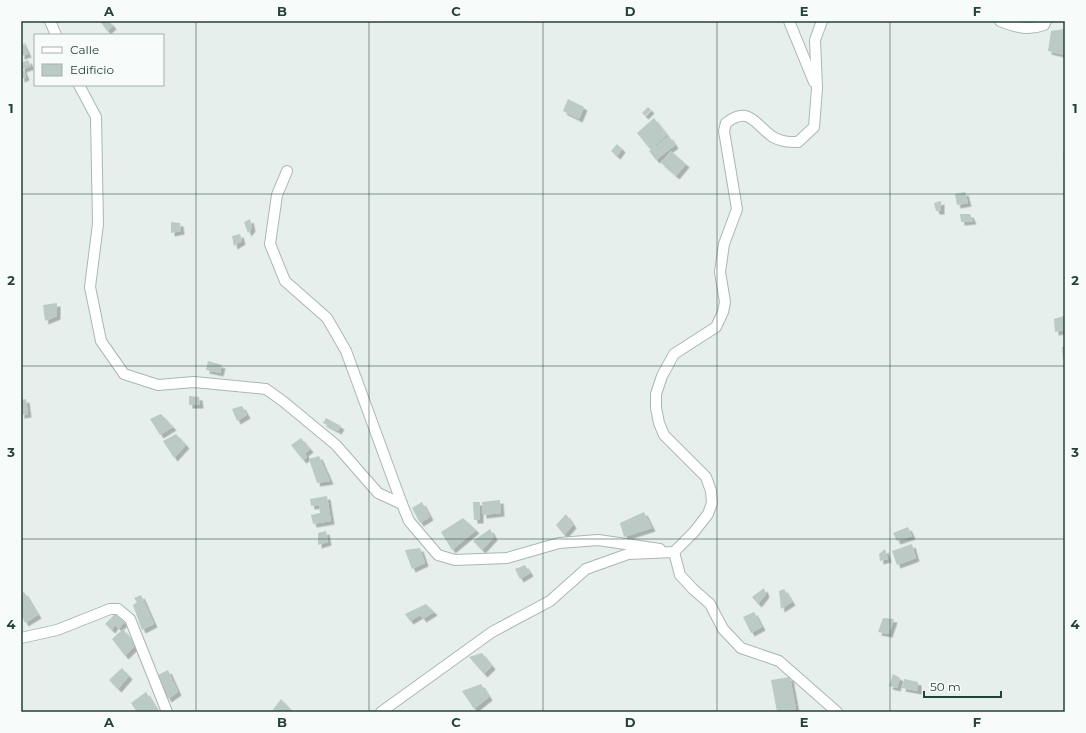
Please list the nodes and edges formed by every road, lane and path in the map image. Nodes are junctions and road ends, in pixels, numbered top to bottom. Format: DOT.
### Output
graph roads {
  1 [pos="50,21"];
  2 [pos="789,21"];
  3 [pos="822,21"];
  4 [pos="1000,21"];
  5 [pos="1046,21"];
  6 [pos="56,34"];
  7 [pos="80,86"];
  8 [pos="817,88"];
  9 [pos="287,171"];
  10 [pos="402,504"];
  11 [pos="674,552"];
  12 [pos="21,638"];
  13 [pos="167,712"];
  14 [pos="381,712"];
  15 [pos="837,712"];
  1 -- 6 [label="street"];
  2 -- 8 [label="street"];
  3 -- 8 [label="street"];
  4 -- 5 [label="street"];
  7 -- 10 [label="street"];
  8 -- 11 [label="street"];
  9 -- 10 [label="street"];
  10 -- 11 [label="street"];
  11 -- 14 [label="street"];
  11 -- 15 [label="street"];
  12 -- 13 [label="street"];
}
